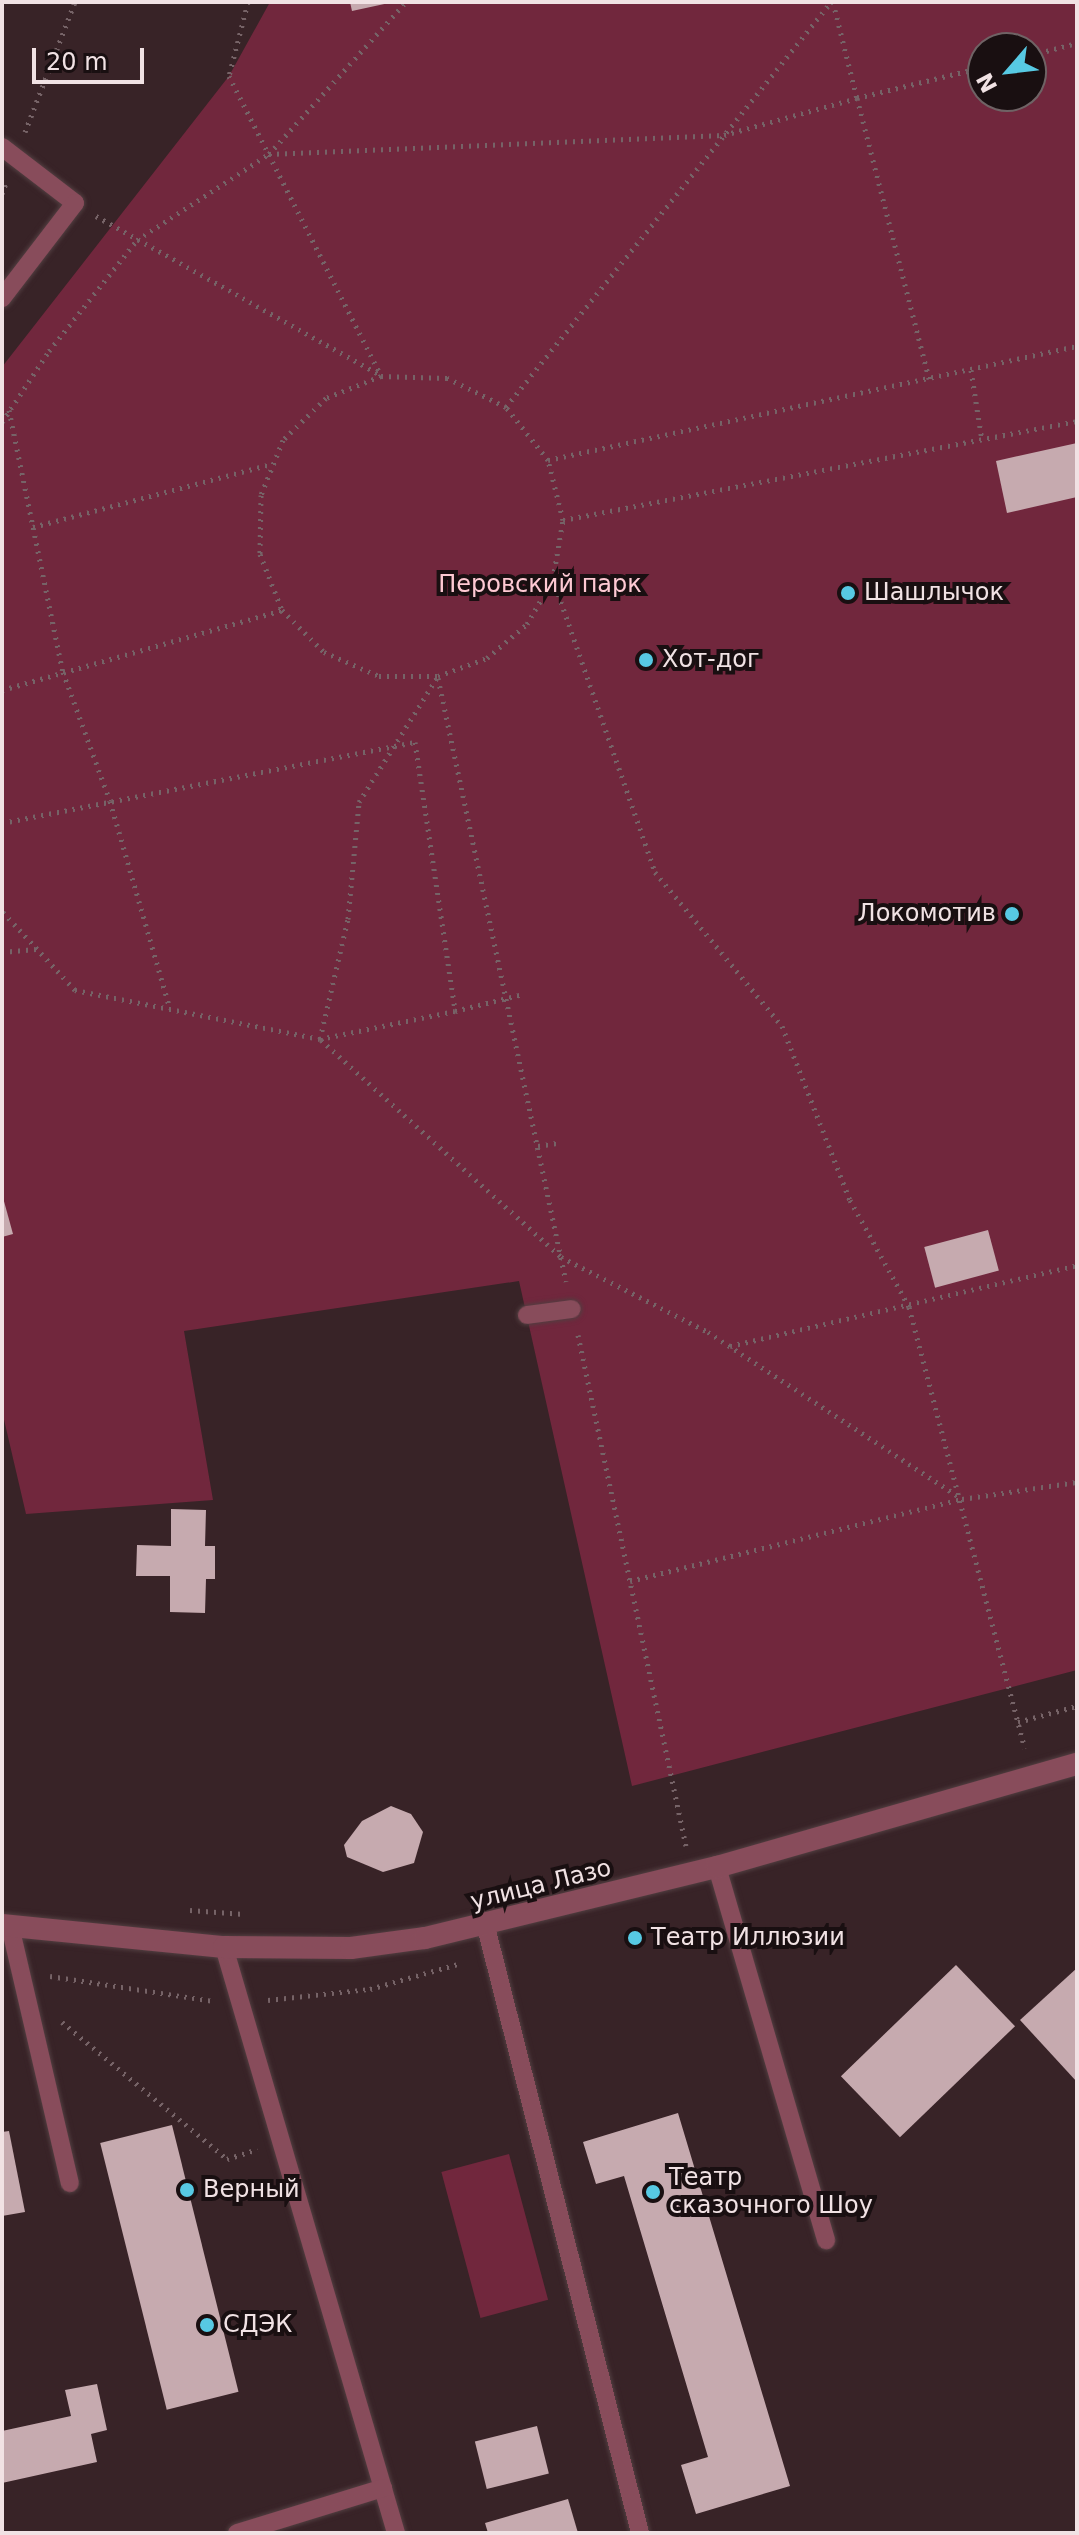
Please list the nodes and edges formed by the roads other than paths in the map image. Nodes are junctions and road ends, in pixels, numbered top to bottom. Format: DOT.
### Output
graph roads {
  1 [pos="9,152"];
  2 [pos="2,298"];
  3 [pos="572,1309"];
  4 [pos="527,1315"];
  5 [pos="1077,1764"];
  6 [pos="717,1867"];
  7 [pos="6,1925"];
  8 [pos="486,1927"];
  9 [pos="224,1947"];
  10 [pos="70,2183"];
  11 [pos="826,2240"];
  12 [pos="383,2488"];
  13 [pos="237,2533"];
  14 [pos="396,2533"];
  15 [pos="640,2533"];
  1 -- 2 [label="lane"];
  3 -- 4 [label="lane"];
  5 -- 6 [label="street, улица Лазо"];
  6 -- 8 [label="street, улица Лазо"];
  6 -- 11 [label="lane"];
  7 -- 9 [label="street, улица Лазо"];
  7 -- 10 [label="lane"];
  8 -- 9 [label="street, улица Лазо"];
  8 -- 15 [label="lane"];
  9 -- 12 [label="lane"];
  12 -- 13 [label="lane"];
  12 -- 14 [label="lane"];
}
